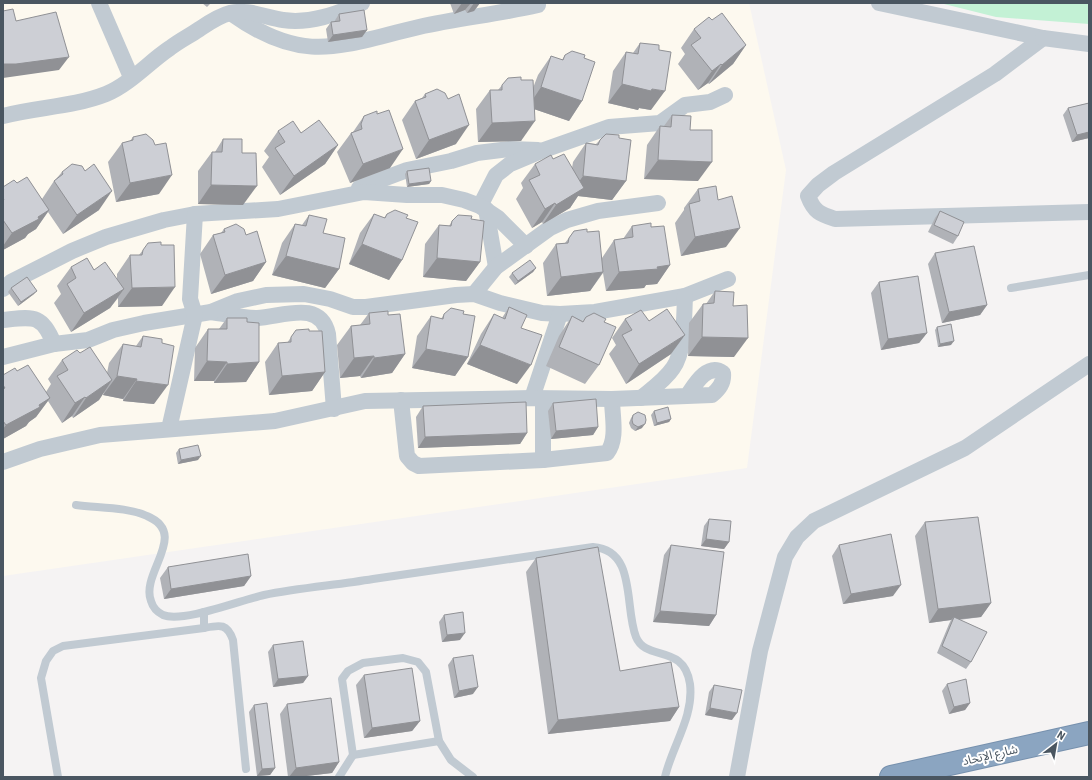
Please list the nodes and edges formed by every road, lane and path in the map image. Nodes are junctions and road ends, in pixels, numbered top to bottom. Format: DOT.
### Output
graph roads {
  1 [pos="99,3"];
  2 [pos="362,3"];
  3 [pos="879,3"];
  4 [pos="538,5"];
  5 [pos="234,8"];
  6 [pos="1043,38"];
  7 [pos="1089,44"];
  8 [pos="131,77"];
  9 [pos="725,95"];
  10 [pos="3,116"];
  11 [pos="541,150"];
  12 [pos="339,196"];
  13 [pos="658,203"];
  14 [pos="483,207"];
  15 [pos="1089,212"];
  16 [pos="195,214"];
  17 [pos="526,246"];
  18 [pos="496,267"];
  19 [pos="1089,275"];
  20 [pos="728,279"];
  21 [pos="1011,288"];
  22 [pos="3,289"];
  23 [pos="474,294"];
  24 [pos="684,296"];
  25 [pos="211,312"];
  26 [pos="560,314"];
  27 [pos="195,315"];
  28 [pos="3,320"];
  29 [pos="54,344"];
  30 [pos="3,357"];
  31 [pos="1089,364"];
  32 [pos="687,396"];
  33 [pos="538,398"];
  34 [pos="641,398"];
  35 [pos="612,399"];
  36 [pos="401,400"];
  37 [pos="334,409"];
  38 [pos="169,429"];
  39 [pos="542,460"];
  40 [pos="3,462"];
  41 [pos="76,505"];
  42 [pos="204,612"];
  43 [pos="204,628"];
  44 [pos="1089,733"];
  45 [pos="439,741"];
  46 [pos="352,755"];
  47 [pos="246,769"];
  48 [pos="58,777"];
  49 [pos="339,777"];
  50 [pos="473,777"];
  51 [pos="665,777"];
  52 [pos="737,777"];
  53 [pos="891,777"];
  1 -- 8 [label="street"];
  2 -- 5 [label="street"];
  3 -- 6 [label="street"];
  4 -- 5 [label="street"];
  5 -- 8 [label="street"];
  6 -- 7 [label="street"];
  6 -- 15 [label="street"];
  8 -- 10 [label="street"];
  9 -- 11 [label="street"];
  11 -- 12 [label="street"];
  11 -- 14 [label="street"];
  12 -- 14 [label="street"];
  12 -- 16 [label="street"];
  13 -- 17 [label="street"];
  14 -- 17 [label="street"];
  14 -- 18 [label="street"];
  16 -- 22 [label="street"];
  16 -- 27 [label="street"];
  17 -- 18 [label="street"];
  18 -- 23 [label="street"];
  19 -- 21 [label="lane"];
  20 -- 24 [label="street"];
  23 -- 25 [label="street"];
  23 -- 26 [label="street"];
  24 -- 26 [label="street"];
  24 -- 34 [label="street"];
  25 -- 27 [label="street"];
  25 -- 37 [label="street"];
  26 -- 33 [label="street"];
  27 -- 29 [label="street"];
  27 -- 38 [label="street"];
  28 -- 29 [label="street"];
  29 -- 30 [label="street"];
  31 -- 52 [label="street"];
  32 -- 34 [label="street"];
  33 -- 35 [label="street"];
  33 -- 36 [label="street"];
  33 -- 39 [label="street"];
  34 -- 35 [label="street"];
  35 -- 39 [label="street"];
  36 -- 37 [label="street"];
  36 -- 39 [label="street"];
  37 -- 38 [label="street"];
  38 -- 40 [label="street"];
  41 -- 42 [label="lane"];
  42 -- 43 [label="lane"];
  42 -- 51 [label="lane"];
  43 -- 47 [label="lane"];
  43 -- 48 [label="lane"];
  44 -- 53 [label="highway, شارع الإتحاد"];
  45 -- 46 [label="lane"];
  45 -- 46 [label="lane"];
  45 -- 50 [label="lane"];
  46 -- 49 [label="lane"];
}
